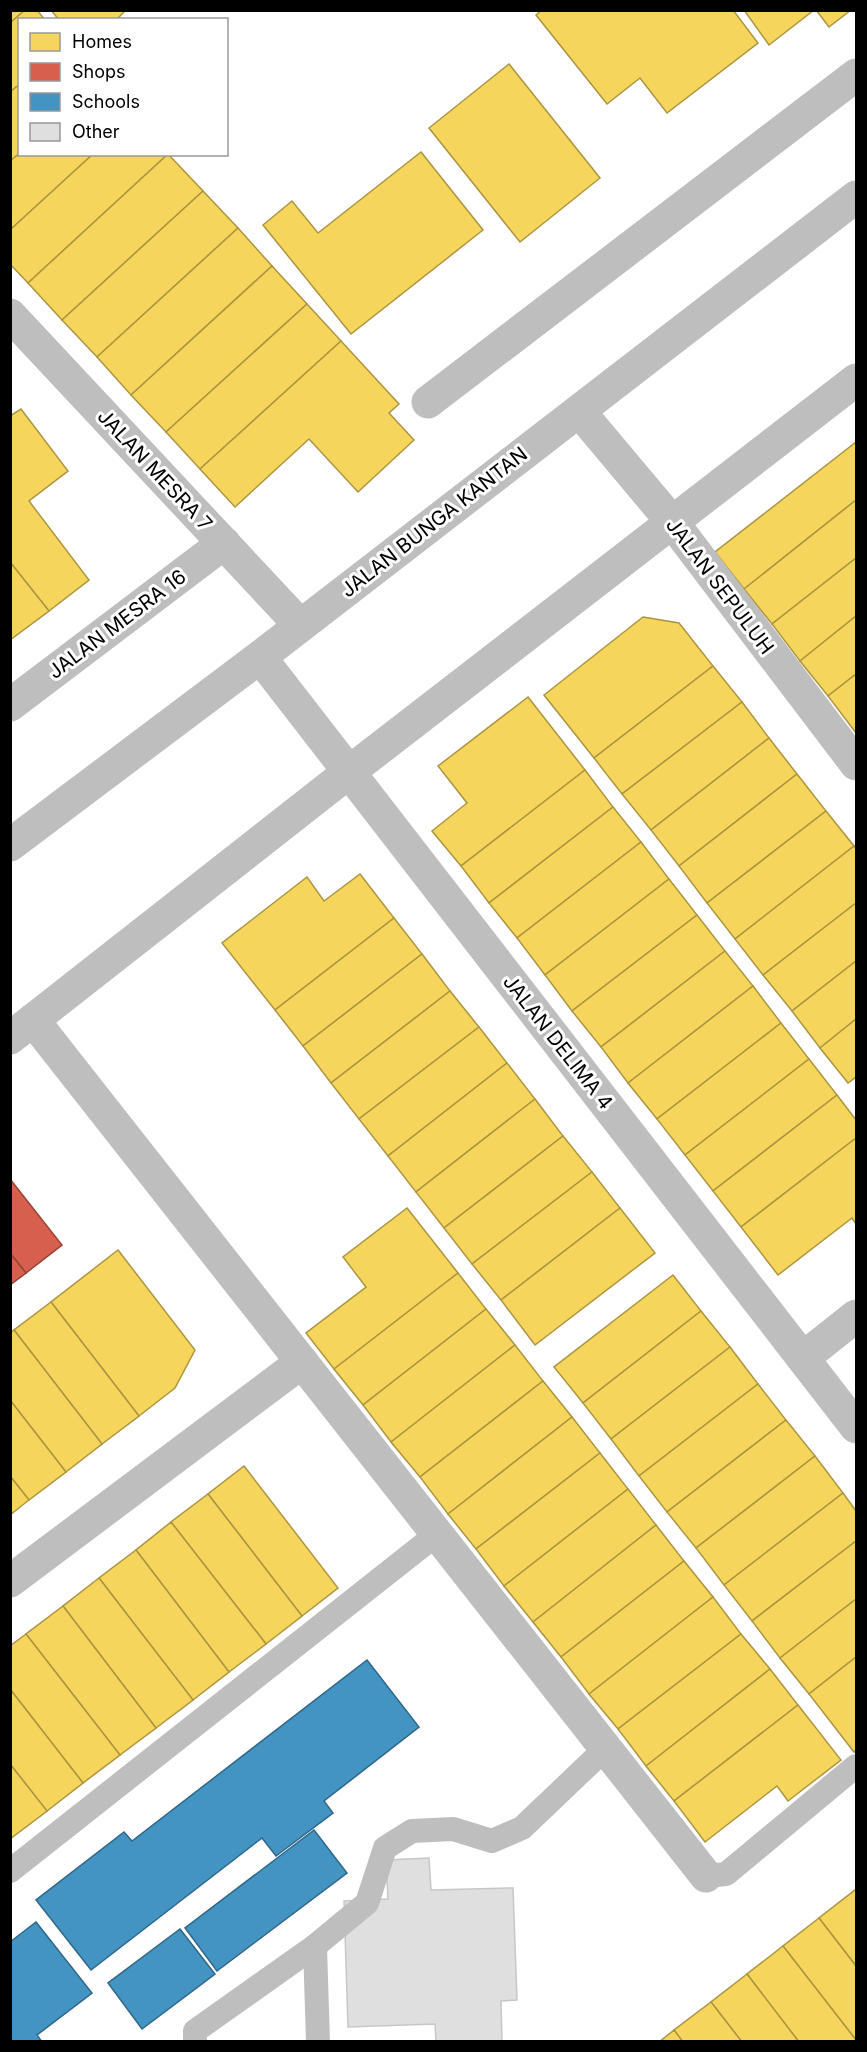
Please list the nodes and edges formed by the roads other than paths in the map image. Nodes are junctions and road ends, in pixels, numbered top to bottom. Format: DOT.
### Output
graph roads {
  1 [pos="856,75"];
  2 [pos="856,197"];
  3 [pos="10,315"];
  4 [pos="856,380"];
  5 [pos="428,402"];
  6 [pos="579,411"];
  7 [pos="673,523"];
  8 [pos="224,543"];
  9 [pos="300,625"];
  10 [pos="260,657"];
  11 [pos="10,705"];
  12 [pos="856,764"];
  13 [pos="350,772"];
  14 [pos="10,845"];
  15 [pos="22,1029"];
  16 [pos="856,1316"];
  17 [pos="803,1358"];
  18 [pos="302,1362"];
  19 [pos="856,1427"];
  20 [pos="438,1534"];
  21 [pos="10,1581"];
  22 [pos="606,1748"];
  23 [pos="856,1766"];
  24 [pos="10,1871"];
  25 [pos="706,1876"];
  26 [pos="315,1946"];
  27 [pos="195,2042"];
  28 [pos="318,2042"];
  1 -- 5 [label="street"];
  2 -- 6 [label="street, JALAN BUNGA KANTAN"];
  3 -- 8 [label="street, JALAN MESRA 7"];
  4 -- 7 [label="street"];
  6 -- 7 [label="street, JALAN SEPULUH"];
  6 -- 9 [label="street, JALAN BUNGA KANTAN"];
  7 -- 12 [label="street, JALAN SEPULUH"];
  7 -- 13 [label="street"];
  8 -- 9 [label="street, JALAN MESRA 7"];
  8 -- 11 [label="street, JALAN MESRA 16"];
  9 -- 10 [label="street, JALAN BUNGA KANTAN"];
  10 -- 13 [label="street, JALAN DELIMA 4"];
  10 -- 14 [label="street, JALAN BUNGA KANTAN"];
  13 -- 15 [label="street"];
  13 -- 17 [label="street, JALAN DELIMA 4"];
  15 -- 18 [label="street"];
  16 -- 17 [label="street"];
  17 -- 19 [label="street, JALAN DELIMA 4"];
  18 -- 20 [label="street"];
  18 -- 21 [label="street"];
  20 -- 22 [label="street"];
  20 -- 24 [label="lane"];
  22 -- 25 [label="street"];
  22 -- 26 [label="lane"];
  23 -- 25 [label="lane"];
  26 -- 27 [label="lane"];
  26 -- 28 [label="lane"];
}
